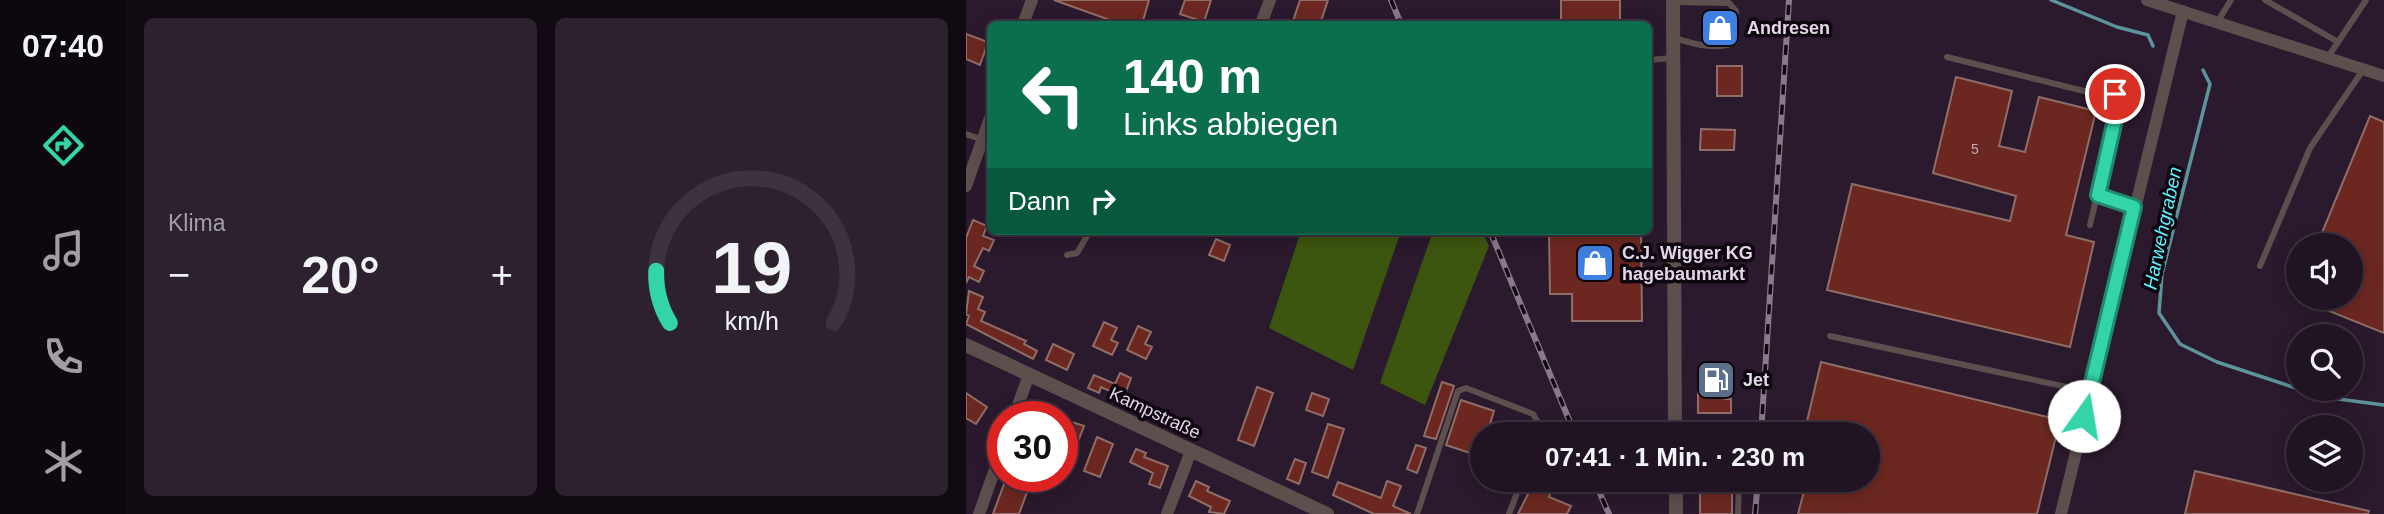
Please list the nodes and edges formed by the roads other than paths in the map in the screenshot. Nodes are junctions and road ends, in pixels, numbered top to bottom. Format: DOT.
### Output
graph roads {
  1 [pos="1032,0"];
  2 [pos="1270,0"];
  3 [pos="2147,0"];
  4 [pos="2231,0"];
  5 [pos="2265,0"];
  6 [pos="2366,0"];
  7 [pos="1673,1"];
  8 [pos="2183,11"];
  9 [pos="1024,21"];
  10 [pos="1262,21"];
  11 [pos="2218,21"];
  12 [pos="1673,37"];
  13 [pos="2338,42"];
  14 [pos="1947,57"];
  15 [pos="2328,57"];
  16 [pos="1673,58"];
  17 [pos="1652,60"];
  18 [pos="2363,68"];
  19 [pos="2384,76"];
  20 [pos="987,129"];
  21 [pos="966,134"];
  22 [pos="983,140"];
  23 [pos="966,186"];
  24 [pos="2098,195"];
  25 [pos="2134,207"];
  26 [pos="2091,225"];
  27 [pos="1088,235"];
  28 [pos="1067,255"];
  29 [pos="2260,266"];
  30 [pos="1830,336"];
  31 [pos="966,345"];
  32 [pos="1029,374"];
  33 [pos="2090,392"];
  34 [pos="1019,401"];
  35 [pos="1538,422"];
  36 [pos="1675,422"];
  37 [pos="1191,451"];
  38 [pos="987,492"];
  39 [pos="1517,492"];
  40 [pos="1676,492"];
  41 [pos="1739,492"];
  42 [pos="1738,513"];
  43 [pos="979,514"];
  44 [pos="1167,514"];
  45 [pos="1327,514"];
  46 [pos="1417,514"];
  47 [pos="1509,514"];
  48 [pos="1676,514"];
  49 [pos="2061,514"];
  1 -- 9 [label="street"];
  2 -- 10 [label="street"];
  3 -- 8 [label="street"];
  4 -- 11 [label="lane"];
  5 -- 13 [label="lane"];
  6 -- 13 [label="lane"];
  7 -- 12 [label="street"];
  7 -- 12 [label="lane"];
  8 -- 11 [label="street"];
  8 -- 25 [label="street"];
  11 -- 15 [label="street"];
  12 -- 16 [label="street"];
  13 -- 15 [label="lane"];
  14 -- 24 [label="lane"];
  15 -- 18 [label="street"];
  16 -- 17 [label="lane"];
  16 -- 36 [label="street"];
  18 -- 19 [label="street"];
  18 -- 29 [label="lane"];
  20 -- 22 [label="street"];
  21 -- 22 [label="lane"];
  22 -- 23 [label="street"];
  24 -- 25 [label="lane"];
  24 -- 26 [label="lane"];
  25 -- 33 [label="street"];
  27 -- 28 [label="lane"];
  30 -- 33 [label="lane"];
  31 -- 32 [label="street, Kampstraße"];
  32 -- 34 [label="street"];
  32 -- 37 [label="street, Kampstraße"];
  33 -- 49 [label="street"];
  35 -- 46 [label="lane"];
  37 -- 44 [label="street"];
  37 -- 45 [label="street, Kampstraße"];
  38 -- 43 [label="street"];
  39 -- 47 [label="lane"];
  40 -- 48 [label="street"];
  41 -- 42 [label="lane"];
}
